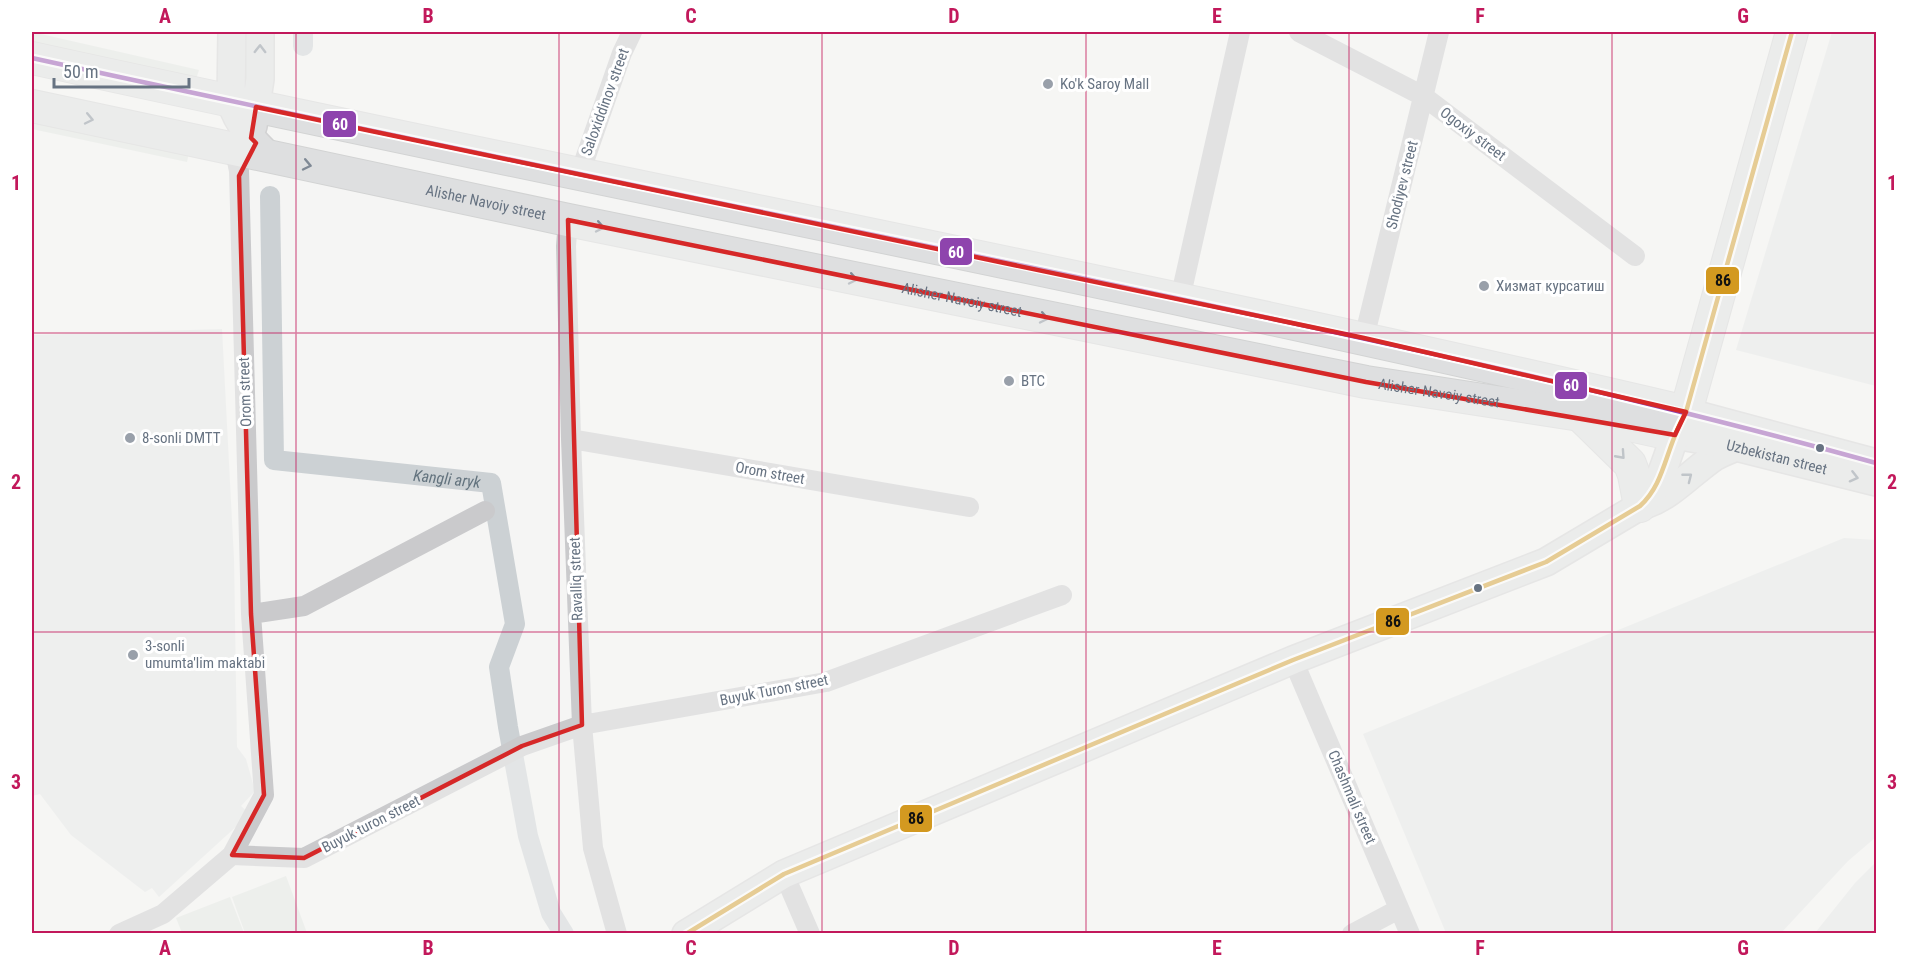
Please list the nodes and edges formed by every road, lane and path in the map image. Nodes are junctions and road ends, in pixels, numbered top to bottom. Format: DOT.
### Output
graph roads {
  1 [pos="232,32"];
  2 [pos="260,32"];
  3 [pos="632,32"];
  4 [pos="1240,32"];
  5 [pos="1299,32"];
  6 [pos="1439,32"];
  7 [pos="1792,32"];
  8 [pos="32,58"];
  9 [pos="1424,96"];
  10 [pos="32,106"];
  11 [pos="242,122"];
  12 [pos="580,173"];
  13 [pos="568,220"];
  14 [pos="824,224"];
  15 [pos="1635,256"];
  16 [pos="816,271"];
  17 [pos="1180,299"];
  18 [pos="1364,338"];
  19 [pos="1581,416"];
  20 [pos="1680,423"];
  21 [pos="571,440"];
  22 [pos="1737,447"];
  23 [pos="1876,463"];
  24 [pos="1876,482"];
  25 [pos="1640,506"];
  26 [pos="969,507"];
  27 [pos="485,512"];
  28 [pos="1062,595"];
  29 [pos="250,614"];
  30 [pos="1293,660"];
  31 [pos="582,725"];
  32 [pos="522,746"];
  33 [pos="232,855"];
  34 [pos="784,874"];
  35 [pos="1399,909"];
  36 [pos="119,933"];
  37 [pos="617,933"];
  38 [pos="686,933"];
  39 [pos="810,933"];
  40 [pos="1352,933"];
  41 [pos="1410,933"];
  1 -- 11 [label="main road"];
  11 -- 2 [label="main road, one-way"];
  3 -- 12 [label="street, Saloxiddinov street"];
  4 -- 17 [label="street"];
  5 -- 9 [label="street, Ogoxiy street"];
  6 -- 9 [label="street, Shodiyev street"];
  7 -- 20 [label="main road"];
  8 -- 11 [label="main road, Alisher Navoiy street"];
  9 -- 15 [label="street, Ogoxiy street"];
  9 -- 18 [label="street, Shodiyev street"];
  10 -- 11 [label="main road, Alisher Navoiy street, one-way"];
  11 -- 12 [label="main road, Alisher Navoiy street"];
  11 -- 13 [label="main road, Alisher Navoiy street, one-way"];
  11 -- 29 [label="street, Orom street"];
  12 -- 14 [label="main road, Alisher Navoiy street"];
  13 -- 16 [label="main road, Alisher Navoiy street, one-way"];
  13 -- 21 [label="street, Ravalliq street"];
  14 -- 16 [label="main road"];
  14 -- 17 [label="main road, Alisher Navoiy street"];
  16 -- 19 [label="main road, Alisher Navoiy street, one-way"];
  17 -- 18 [label="main road, Alisher Navoiy street"];
  18 -- 20 [label="main road, Alisher Navoiy street"];
  19 -- 20 [label="main road, Alisher Navoiy street"];
  19 -- 25 [label="main road, one-way"];
  20 -- 22 [label="main road, Uzbekistan street"];
  20 -- 23 [label="main road, Uzbekistan street"];
  20 -- 25 [label="main road"];
  21 -- 26 [label="street, Orom street"];
  21 -- 31 [label="street, Ravalliq street"];
  22 -- 24 [label="main road, Uzbekistan street, one-way"];
  25 -- 22 [label="main road, one-way"];
  25 -- 30 [label="main road"];
  27 -- 29 [label="street"];
  28 -- 31 [label="street, Buyuk Turon street"];
  29 -- 33 [label="street, Orom street"];
  30 -- 34 [label="main road"];
  30 -- 35 [label="street, Chashmali street"];
  31 -- 32 [label="street, Buyuk Turon street"];
  31 -- 37 [label="street, Ravalliq street"];
  32 -- 33 [label="street, Buyuk turon street"];
  33 -- 36 [label="street"];
  34 -- 38 [label="main road"];
  34 -- 39 [label="street"];
  35 -- 40 [label="street"];
  35 -- 41 [label="street, Chashmali street"];
}
